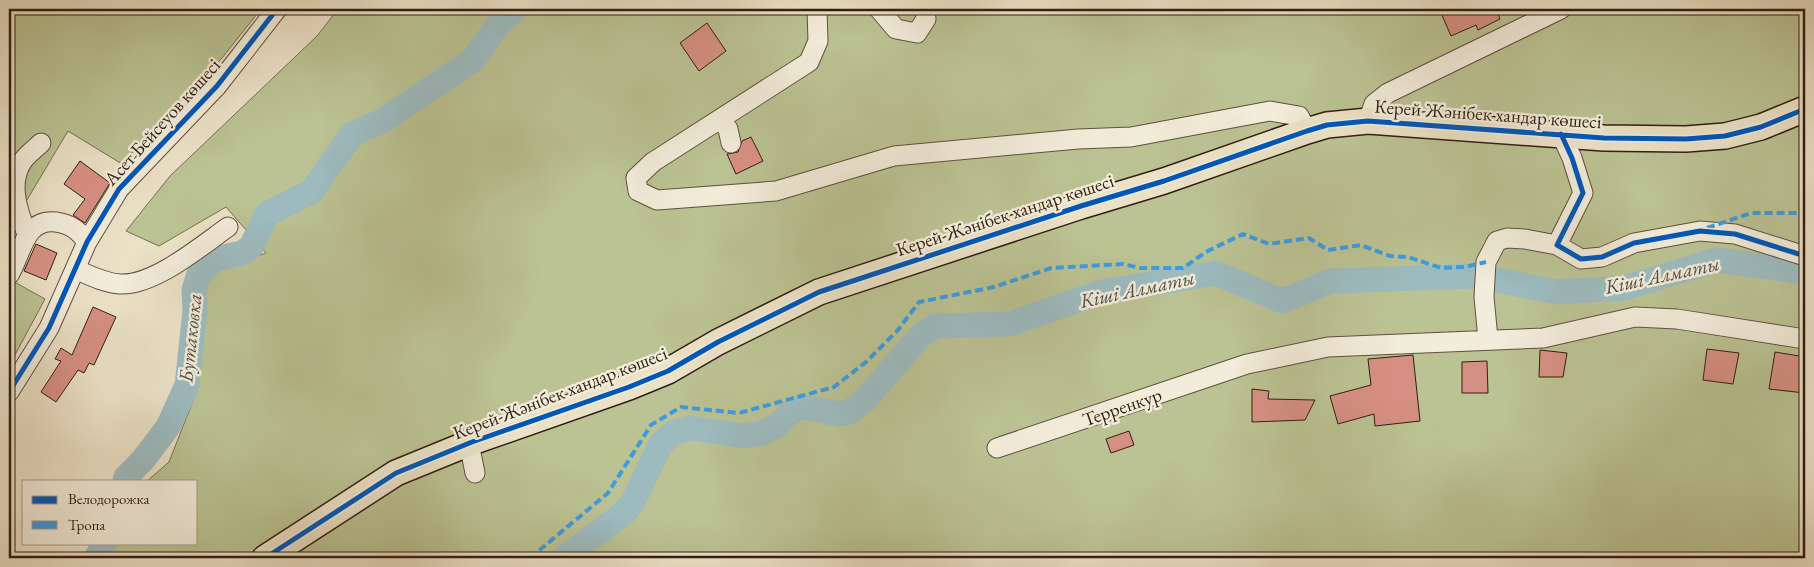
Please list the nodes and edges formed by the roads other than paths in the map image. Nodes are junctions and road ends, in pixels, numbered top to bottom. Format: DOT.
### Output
graph roads {
  1 [pos="277,9"];
  2 [pos="817,9"];
  3 [pos="880,9"];
  4 [pos="925,9"];
  5 [pos="1561,9"];
  6 [pos="1805,109"];
  7 [pos="720,119"];
  8 [pos="1368,120"];
  9 [pos="1307,131"];
  10 [pos="1561,134"];
  11 [pos="42,143"];
  12 [pos="731,143"];
  13 [pos="228,227"];
  14 [pos="27,234"];
  15 [pos="87,242"];
  16 [pos="1557,245"];
  17 [pos="1805,256"];
  18 [pos="75,269"];
  19 [pos="9,275"];
  20 [pos="1488,339"];
  21 [pos="1805,339"];
  22 [pos="9,392"];
  23 [pos="469,443"];
  24 [pos="997,448"];
  25 [pos="475,474"];
  26 [pos="265,558"];
  1 -- 15 [label="street, Асет Бейсеуов көшесі"];
  2 -- 7 [label="street"];
  3 -- 4 [label="street"];
  5 -- 8 [label="street"];
  6 -- 10 [label="main road, Керей-Жәнібек хандар көшесі"];
  7 -- 9 [label="street"];
  7 -- 12 [label="street"];
  8 -- 9 [label="main road, Керей-Жәнібек хандар көшесі"];
  8 -- 10 [label="main road, Керей-Жәнібек хандар көшесі"];
  9 -- 23 [label="main road, Керей-Жәнібек хандар көшесі"];
  10 -- 16 [label="street"];
  11 -- 14 [label="street"];
  13 -- 18 [label="street"];
  14 -- 15 [label="street"];
  14 -- 19 [label="street"];
  15 -- 18 [label="street, Асет Бейсеуов көшесі"];
  16 -- 17 [label="street"];
  16 -- 20 [label="street"];
  18 -- 22 [label="street, Асет Бейсеуов көшесі"];
  20 -- 21 [label="street, Терренкур"];
  20 -- 24 [label="street, Терренкур"];
  23 -- 25 [label="street"];
  23 -- 26 [label="main road, Керей-Жәнібек хандар көшесі"];
}
